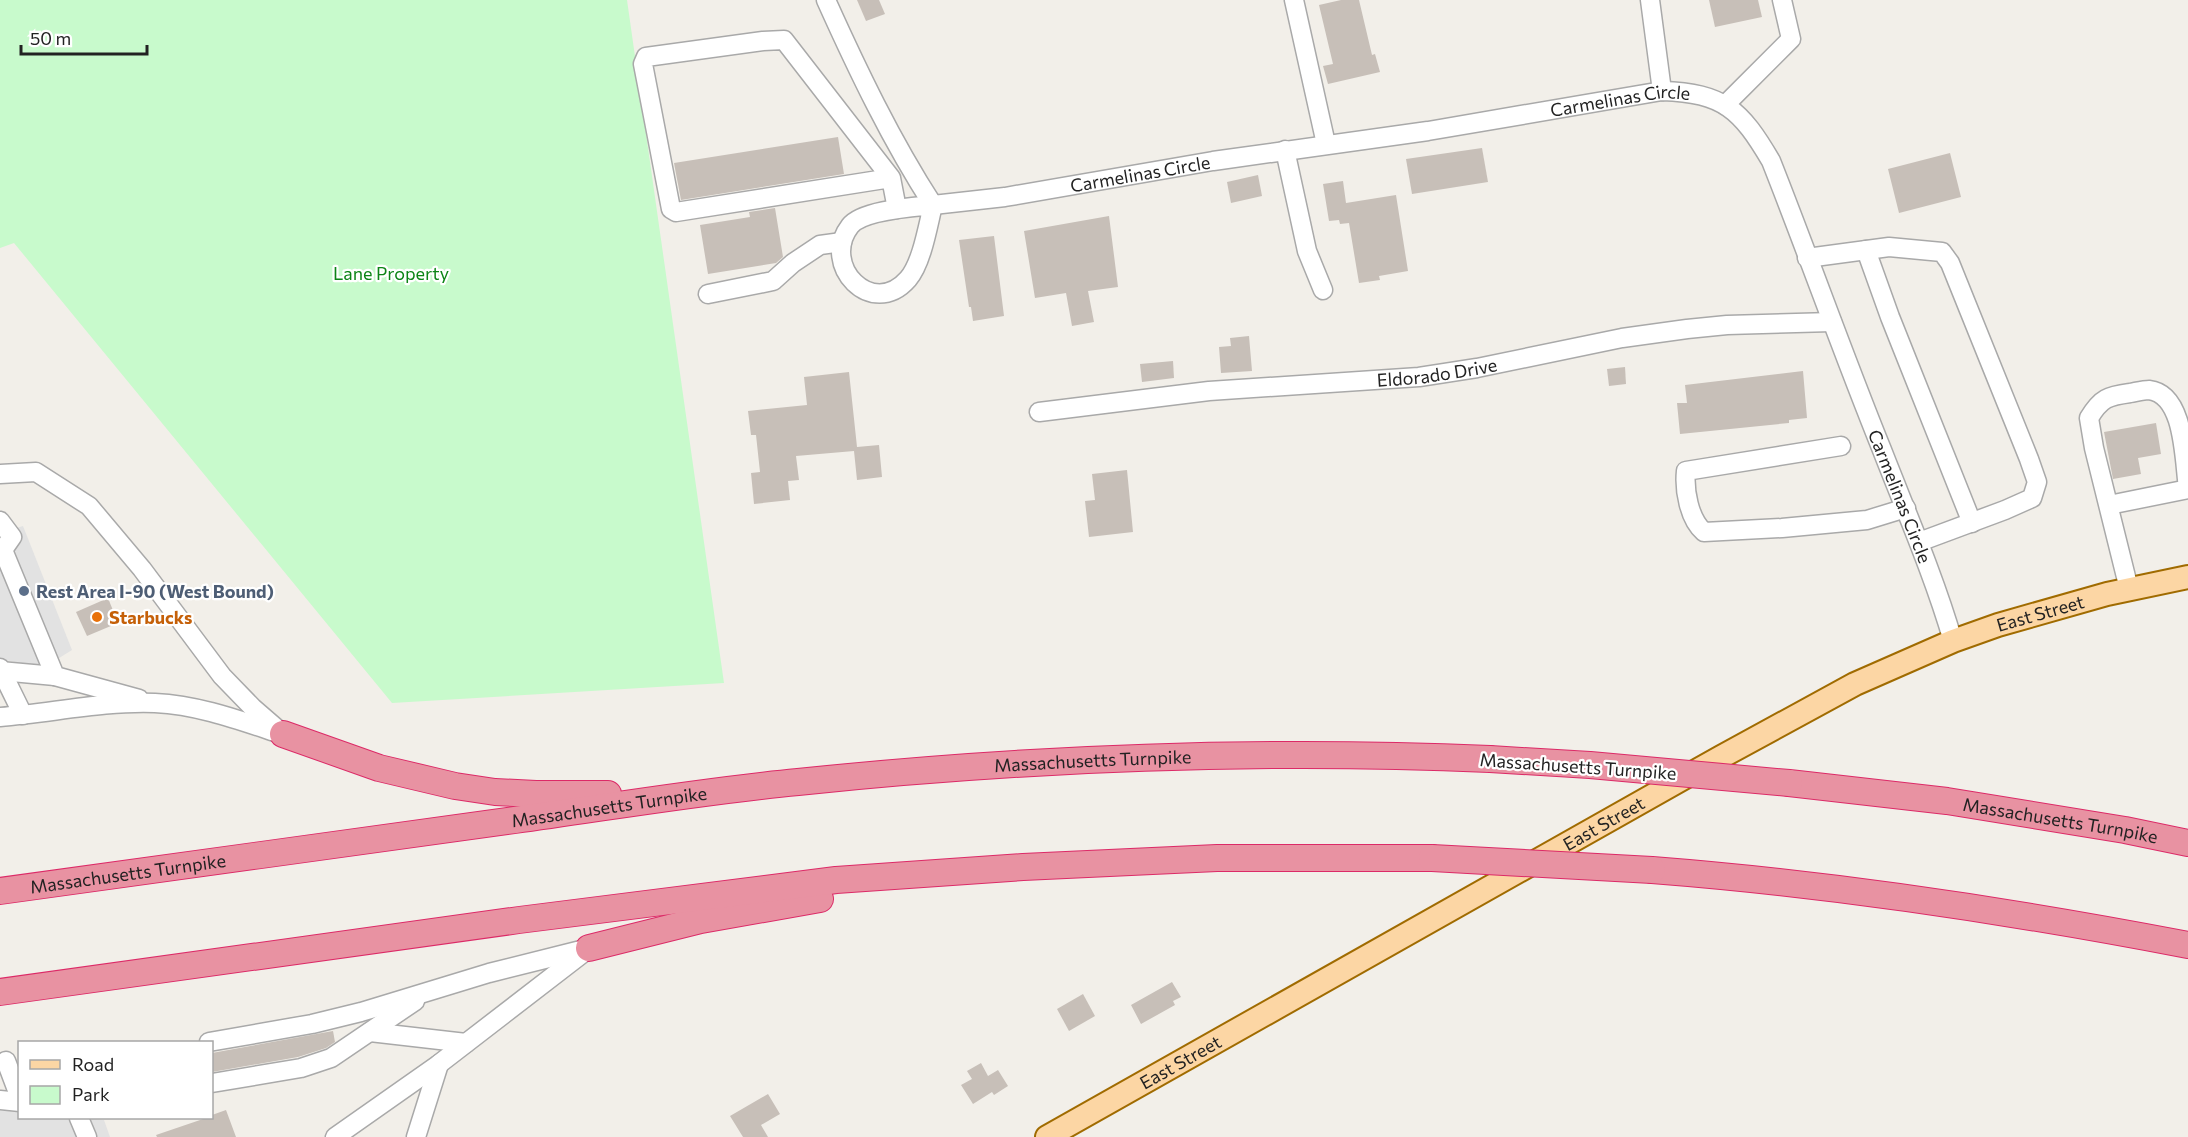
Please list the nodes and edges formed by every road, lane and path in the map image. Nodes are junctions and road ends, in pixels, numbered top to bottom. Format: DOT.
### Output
graph roads {
  1 [pos="826,0"];
  2 [pos="1294,0"];
  3 [pos="1650,0"];
  4 [pos="1782,0"];
  5 [pos="1662,91"];
  6 [pos="1725,105"];
  7 [pos="1326,144"];
  8 [pos="1285,150"];
  9 [pos="891,178"];
  10 [pos="933,205"];
  11 [pos="897,209"];
  12 [pos="842,242"];
  13 [pos="1866,250"];
  14 [pos="1807,258"];
  15 [pos="1323,290"];
  16 [pos="708,294"];
  17 [pos="1832,322"];
  18 [pos="2181,403"];
  19 [pos="1039,412"];
  20 [pos="1841,446"];
  21 [pos="0,474"];
  22 [pos="2188,488"];
  23 [pos="2109,505"];
  24 [pos="1906,508"];
  25 [pos="0,521"];
  26 [pos="1972,523"];
  27 [pos="1919,542"];
  28 [pos="1,550"];
  29 [pos="2188,577"];
  30 [pos="2129,589"];
  31 [pos="1953,642"];
  32 [pos="0,670"];
  33 [pos="55,676"];
  34 [pos="155,703"];
  35 [pos="23,715"];
  36 [pos="0,717"];
  37 [pos="283,734"];
  38 [pos="710,792"];
  39 [pos="2188,843"];
  40 [pos="1023,867"];
  41 [pos="0,891"];
  42 [pos="2188,945"];
  43 [pos="589,948"];
  44 [pos="0,992"];
  45 [pos="428,992"];
  46 [pos="370,1032"];
  47 [pos="213,1041"];
  48 [pos="466,1043"];
  49 [pos="8,1061"];
  50 [pos="439,1064"];
  51 [pos="213,1083"];
  52 [pos="18,1094"];
  53 [pos="0,1100"];
  54 [pos="18,1100"];
  55 [pos="79,1119"];
  56 [pos="87,1137"];
  57 [pos="335,1137"];
  58 [pos="416,1137"];
  59 [pos="1047,1137"];
  1 -- 10 [label="street"];
  2 -- 7 [label="street"];
  3 -- 5 [label="street"];
  4 -- 6 [label="street"];
  5 -- 6 [label="street, Carmelinas Circle"];
  5 -- 7 [label="street, Carmelinas Circle"];
  6 -- 14 [label="street, Carmelinas Circle"];
  7 -- 8 [label="street, Carmelinas Circle"];
  8 -- 10 [label="street, Carmelinas Circle"];
  8 -- 15 [label="street"];
  9 -- 9 [label="street"];
  9 -- 11 [label="street"];
  10 -- 11 [label="street, Carmelinas Circle"];
  10 -- 12 [label="street"];
  11 -- 12 [label="street, Carmelinas Circle"];
  12 -- 16 [label="street"];
  13 -- 14 [label="street"];
  13 -- 26 [label="street"];
  13 -- 26 [label="street"];
  14 -- 17 [label="street, Carmelinas Circle"];
  17 -- 19 [label="street, Eldorado Drive"];
  17 -- 24 [label="street, Carmelinas Circle"];
  18 -- 22 [label="street"];
  18 -- 23 [label="street"];
  20 -- 24 [label="street"];
  21 -- 37 [label="street"];
  22 -- 23 [label="street"];
  23 -- 30 [label="street"];
  24 -- 27 [label="street, Carmelinas Circle"];
  25 -- 28 [label="street"];
  26 -- 27 [label="street"];
  27 -- 31 [label="street, Carmelinas Circle"];
  28 -- 33 [label="street"];
  29 -- 30 [label="main road, East Street"];
  30 -- 31 [label="main road, East Street"];
  31 -- 59 [label="main road, East Street"];
  32 -- 33 [label="street"];
  32 -- 35 [label="street"];
  33 -- 34 [label="street"];
  34 -- 35 [label="street"];
  34 -- 37 [label="street"];
  35 -- 36 [label="street"];
  37 -- 38 [label="highway"];
  38 -- 39 [label="highway, Massachusetts Turnpike, bridge"];
  38 -- 41 [label="highway, Massachusetts Turnpike"];
  40 -- 42 [label="highway, bridge"];
  40 -- 43 [label="highway"];
  40 -- 44 [label="highway"];
  43 -- 45 [label="street"];
  43 -- 48 [label="street"];
  45 -- 46 [label="street"];
  45 -- 47 [label="street"];
  46 -- 48 [label="street"];
  46 -- 51 [label="street"];
  48 -- 50 [label="street"];
  49 -- 52 [label="street"];
  50 -- 57 [label="street"];
  50 -- 58 [label="street"];
  53 -- 54 [label="street"];
  55 -- 56 [label="street"];
}
